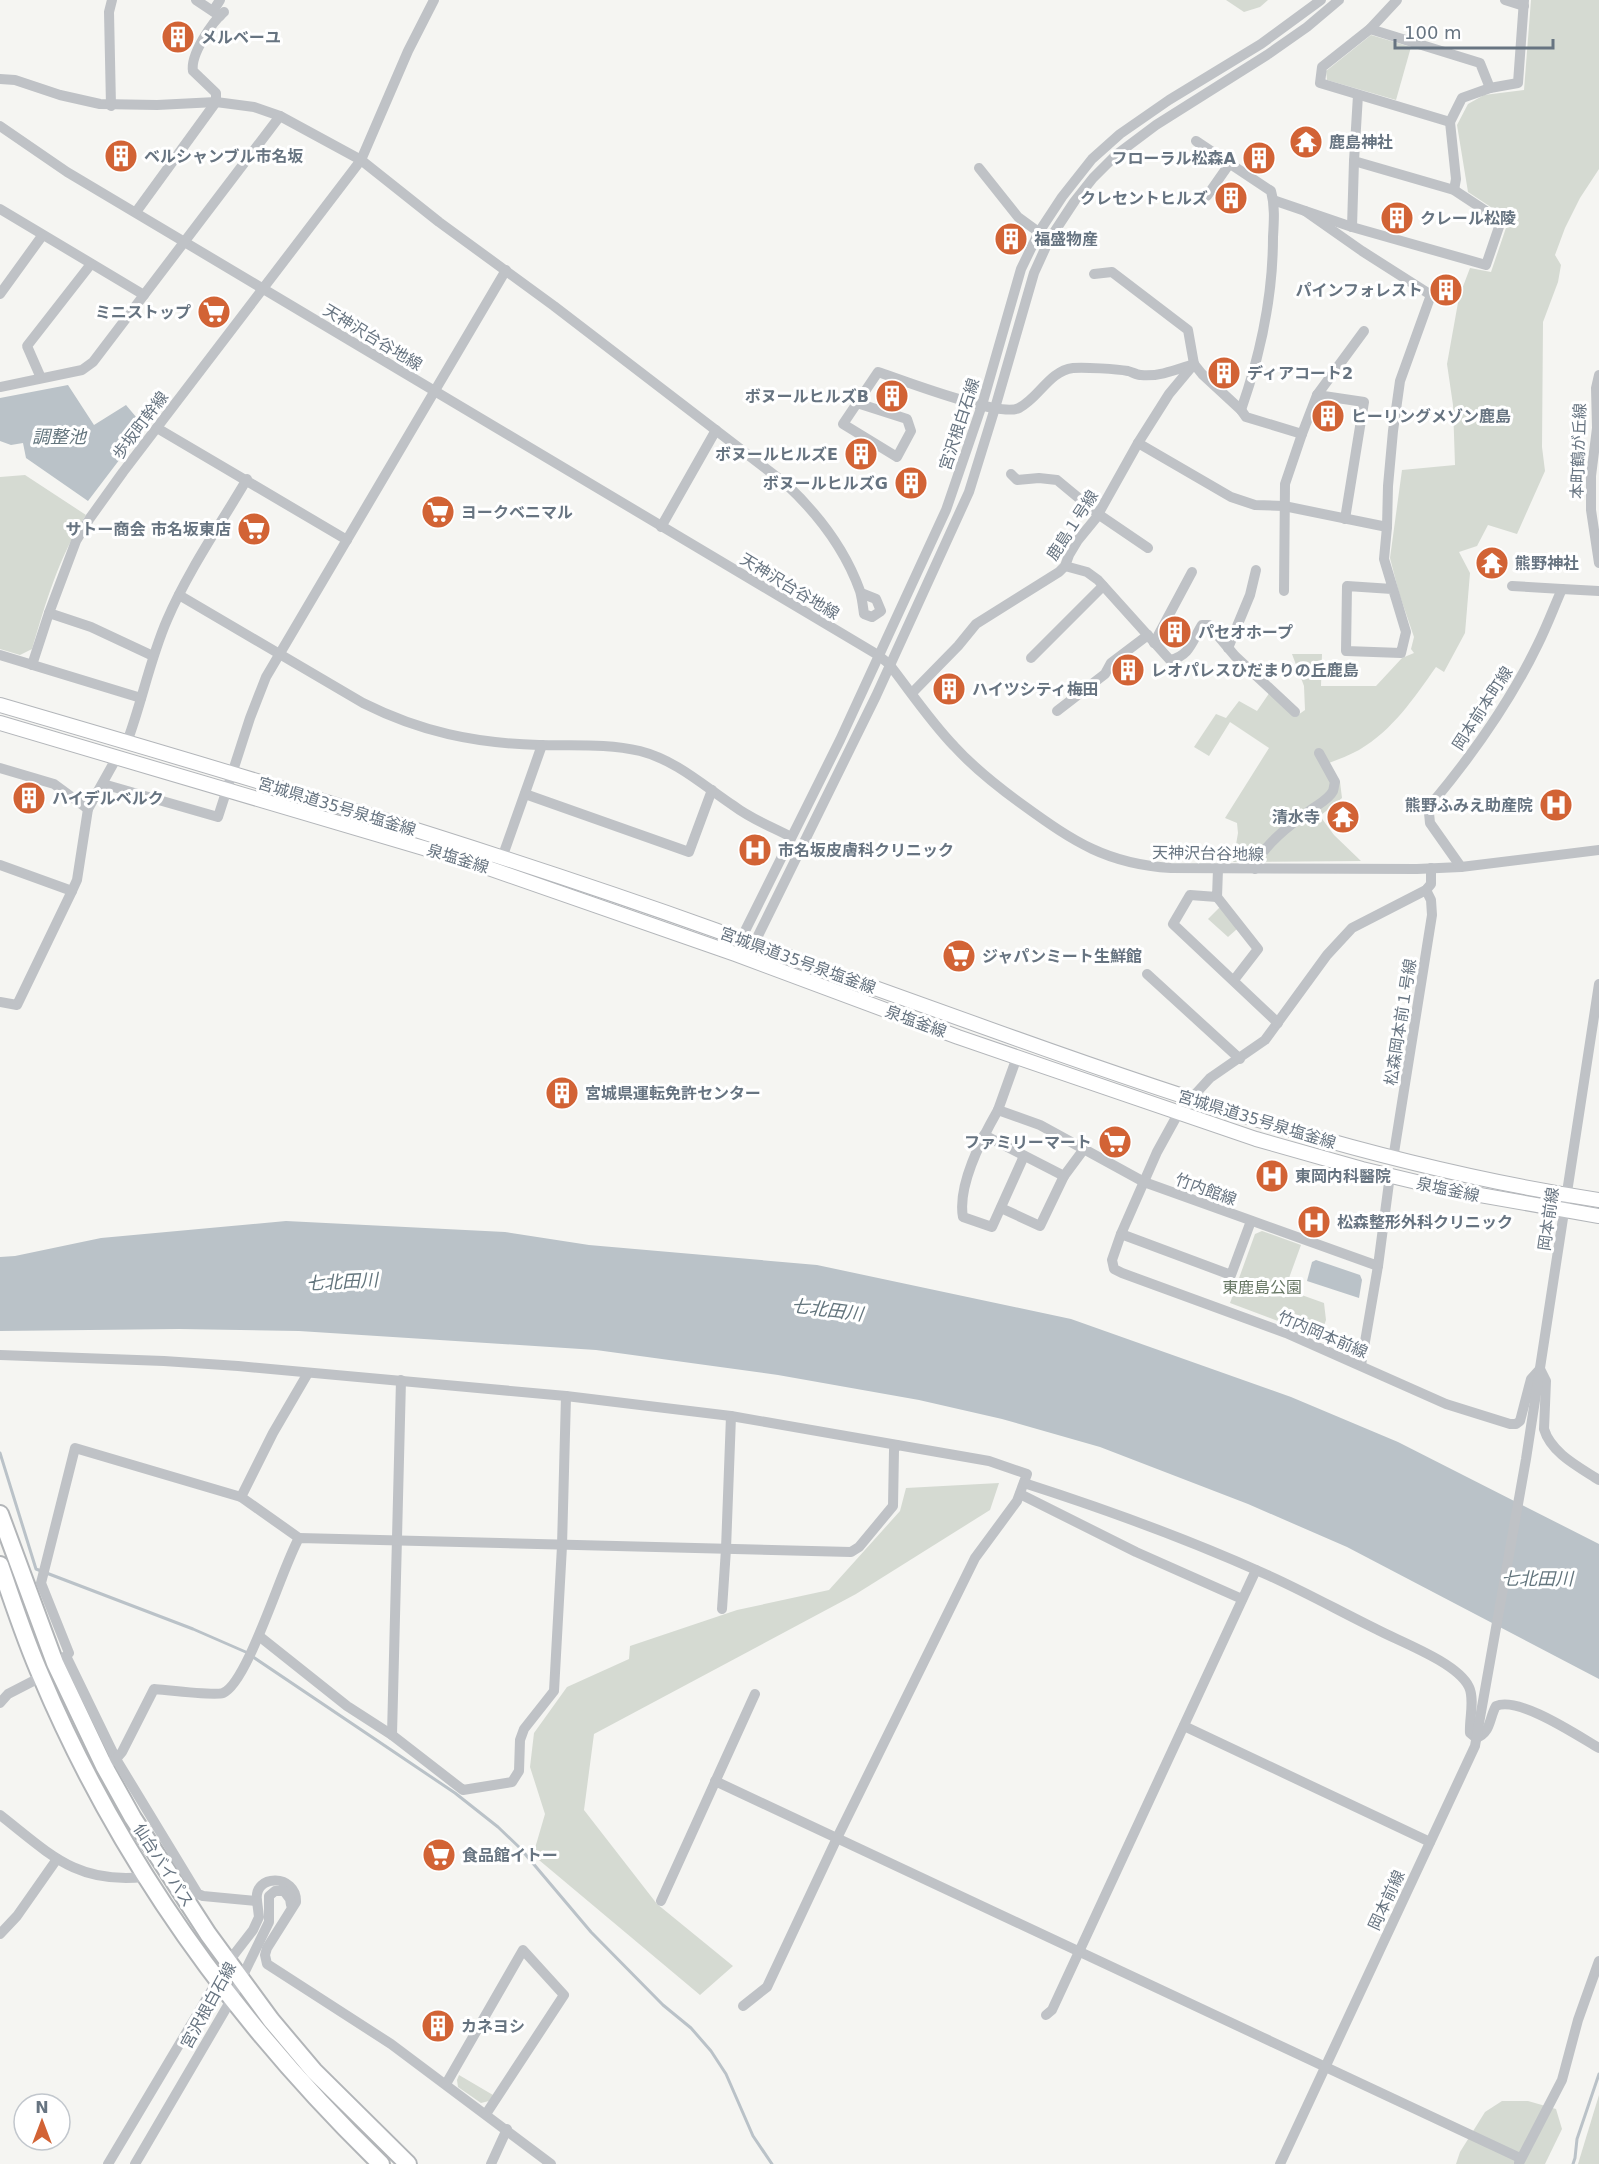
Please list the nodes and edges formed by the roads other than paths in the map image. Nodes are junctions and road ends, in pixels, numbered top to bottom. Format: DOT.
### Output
graph roads {
  1 [pos="112,0"];
  2 [pos="196,0"];
  3 [pos="220,0"];
  4 [pos="434,0"];
  5 [pos="1321,0"];
  6 [pos="1339,0"];
  7 [pos="1396,0"];
  8 [pos="1505,0"];
  9 [pos="1524,3"];
  10 [pos="219,13"];
  11 [pos="1370,29"];
  12 [pos="0,79"];
  13 [pos="1490,88"];
  14 [pos="1358,95"];
  15 [pos="216,102"];
  16 [pos="111,106"];
  17 [pos="280,116"];
  18 [pos="1449,122"];
  19 [pos="0,126"];
  20 [pos="1196,141"];
  21 [pos="361,160"];
  22 [pos="1354,161"];
  23 [pos="1230,163"];
  24 [pos="980,168"];
  25 [pos="1454,190"];
  26 [pos="1207,196"];
  27 [pos="1273,200"];
  28 [pos="0,209"];
  29 [pos="1305,211"];
  30 [pos="136,212"];
  31 [pos="1352,227"];
  32 [pos="1039,232"];
  33 [pos="42,236"];
  34 [pos="1049,240"];
  35 [pos="184,242"];
  36 [pos="91,264"];
  37 [pos="506,270"];
  38 [pos="1094,273"];
  39 [pos="262,288"];
  40 [pos="0,294"];
  41 [pos="144,295"];
  42 [pos="1365,331"];
  43 [pos="1194,364"];
  44 [pos="1599,375"];
  45 [pos="41,378"];
  46 [pos="0,387"];
  47 [pos="435,392"];
  48 [pos="1317,395"];
  49 [pos="857,403"];
  50 [pos="982,405"];
  51 [pos="996,408"];
  52 [pos="1241,410"];
  53 [pos="158,428"];
  54 [pos="716,430"];
  55 [pos="1302,434"];
  56 [pos="1138,443"];
  57 [pos="1011,474"];
  58 [pos="247,479"];
  59 [pos="1284,506"];
  60 [pos="1098,514"];
  61 [pos="1346,519"];
  62 [pos="661,527"];
  63 [pos="1387,528"];
  64 [pos="347,540"];
  65 [pos="1148,548"];
  66 [pos="1599,563"];
  67 [pos="1065,566"];
  68 [pos="1256,570"];
  69 [pos="1192,572"];
  70 [pos="1103,586"];
  71 [pos="1512,586"];
  72 [pos="1392,589"];
  73 [pos="1562,589"];
  74 [pos="1284,591"];
  75 [pos="1599,591"];
  76 [pos="861,593"];
  77 [pos="179,595"];
  78 [pos="49,613"];
  79 [pos="1151,639"];
  80 [pos="1228,648"];
  81 [pos="280,654"];
  82 [pos="0,655"];
  83 [pos="878,655"];
  84 [pos="153,656"];
  85 [pos="1031,658"];
  86 [pos="889,664"];
  87 [pos="32,665"];
  88 [pos="912,693"];
  89 [pos="141,698"];
  90 [pos="0,705"];
  91 [pos="1057,711"];
  92 [pos="1295,712"];
  93 [pos="0,723"];
  94 [pos="127,742"];
  95 [pos="542,745"];
  96 [pos="1318,753"];
  97 [pos="117,757"];
  98 [pos="0,768"];
  99 [pos="232,774"];
  100 [pos="103,784"];
  101 [pos="227,789"];
  102 [pos="712,790"];
  103 [pos="525,794"];
  104 [pos="88,809"];
  105 [pos="791,837"];
  106 [pos="1599,850"];
  107 [pos="502,858"];
  108 [pos="0,865"];
  109 [pos="1461,867"];
  110 [pos="1431,868"];
  111 [pos="1218,869"];
  112 [pos="1254,869"];
  113 [pos="1426,890"];
  114 [pos="72,891"];
  115 [pos="1217,897"];
  116 [pos="747,943"];
  117 [pos="741,956"];
  118 [pos="1147,974"];
  119 [pos="1234,980"];
  120 [pos="1599,984"];
  121 [pos="0,1002"];
  122 [pos="1278,1023"];
  123 [pos="1017,1058"];
  124 [pos="1240,1059"];
  125 [pos="1190,1099"];
  126 [pos="998,1110"];
  127 [pos="1179,1113"];
  128 [pos="984,1135"];
  129 [pos="1084,1149"];
  130 [pos="1024,1156"];
  131 [pos="1393,1159"];
  132 [pos="1390,1175"];
  133 [pos="1064,1176"];
  134 [pos="1144,1182"];
  135 [pos="1566,1195"];
  136 [pos="1599,1200"];
  137 [pos="1001,1208"];
  138 [pos="1564,1210"];
  139 [pos="1599,1216"];
  140 [pos="1251,1221"];
  141 [pos="1120,1234"];
  142 [pos="1378,1266"];
  143 [pos="0,1355"];
  144 [pos="1361,1365"];
  145 [pos="1540,1369"];
  146 [pos="308,1373"];
  147 [pos="401,1380"];
  148 [pos="566,1395"];
  149 [pos="731,1416"];
  150 [pos="897,1444"];
  151 [pos="1599,1480"];
  152 [pos="1023,1483"];
  153 [pos="1020,1494"];
  154 [pos="240,1497"];
  155 [pos="0,1514"];
  156 [pos="299,1538"];
  157 [pos="397,1540"];
  158 [pos="562,1546"];
  159 [pos="726,1550"];
  160 [pos="0,1565"];
  161 [pos="1256,1570"];
  162 [pos="1242,1599"];
  163 [pos="722,1609"];
  164 [pos="258,1638"];
  165 [pos="61,1659"];
  166 [pos="41,1677"];
  167 [pos="755,1694"];
  168 [pos="0,1703"];
  169 [pos="1184,1726"];
  170 [pos="392,1735"];
  171 [pos="1475,1742"];
  172 [pos="1599,1748"];
  173 [pos="110,1762"];
  174 [pos="715,1781"];
  175 [pos="0,1815"];
  176 [pos="837,1838"];
  177 [pos="1430,1842"];
  178 [pos="57,1860"];
  179 [pos="144,1877"];
  180 [pos="257,1901"];
  181 [pos="661,1901"];
  182 [pos="288,1917"];
  183 [pos="0,1934"];
  184 [pos="1079,1952"];
  185 [pos="229,1961"];
  186 [pos="1599,1961"];
  187 [pos="217,1980"];
  188 [pos="241,1980"];
  189 [pos="231,2001"];
  190 [pos="743,2006"];
  191 [pos="1046,2015"];
  192 [pos="1325,2067"];
  193 [pos="446,2084"];
  194 [pos="486,2114"];
  195 [pos="507,2129"];
  196 [pos="1520,2161"];
  197 [pos="108,2164"];
  198 [pos="135,2164"];
  199 [pos="381,2164"];
  200 [pos="408,2164"];
  201 [pos="491,2164"];
  202 [pos="551,2164"];
  203 [pos="1280,2164"];
  1 -- 16 [label="street"];
  2 -- 10 [label="street"];
  3 -- 10 [label="street"];
  4 -- 21 [label="street, 歩坂町幹線"];
  5 -- 32 [label="street, 宮沢根白石線"];
  6 -- 34 [label="street"];
  7 -- 11 [label="street"];
  8 -- 9 [label="street"];
  9 -- 13 [label="street"];
  10 -- 15 [label="street"];
  11 -- 13 [label="street"];
  11 -- 14 [label="street"];
  12 -- 16 [label="street"];
  13 -- 18 [label="street"];
  14 -- 18 [label="street"];
  14 -- 22 [label="street"];
  15 -- 16 [label="street"];
  15 -- 17 [label="street"];
  15 -- 30 [label="street"];
  17 -- 21 [label="street"];
  17 -- 35 [label="street"];
  18 -- 25 [label="street"];
  19 -- 30 [label="street, 天神沢台谷地線"];
  20 -- 23 [label="street"];
  21 -- 37 [label="street"];
  21 -- 39 [label="street, 歩坂町幹線"];
  22 -- 25 [label="street"];
  22 -- 31 [label="street"];
  23 -- 26 [label="street"];
  23 -- 27 [label="street"];
  24 -- 32 [label="street"];
  25 -- 31 [label="street"];
  27 -- 29 [label="street"];
  27 -- 52 [label="street"];
  28 -- 33 [label="street"];
  29 -- 31 [label="street"];
  29 -- 63 [label="street"];
  30 -- 35 [label="street, 天神沢台谷地線"];
  32 -- 34 [label="street"];
  32 -- 50 [label="street, 宮沢根白石線"];
  33 -- 36 [label="street"];
  33 -- 40 [label="street"];
  34 -- 51 [label="street"];
  35 -- 39 [label="street, 天神沢台谷地線"];
  35 -- 41 [label="street"];
  36 -- 41 [label="street"];
  36 -- 45 [label="street"];
  37 -- 47 [label="street"];
  37 -- 54 [label="street"];
  38 -- 43 [label="street"];
  39 -- 47 [label="street, 天神沢台谷地線"];
  39 -- 53 [label="street, 歩坂町幹線"];
  41 -- 45 [label="street"];
  42 -- 48 [label="street"];
  43 -- 51 [label="street"];
  43 -- 52 [label="street"];
  43 -- 56 [label="street, 鹿島１号線"];
  44 -- 66 [label="street, 本町鶴が丘線"];
  45 -- 46 [label="street"];
  47 -- 62 [label="street, 天神沢台谷地線"];
  47 -- 64 [label="street"];
  48 -- 55 [label="street"];
  48 -- 61 [label="street"];
  49 -- 49 [label="street"];
  49 -- 50 [label="street"];
  50 -- 51 [label="street"];
  50 -- 83 [label="street, 宮沢根白石線"];
  51 -- 86 [label="street"];
  52 -- 55 [label="street"];
  53 -- 58 [label="street"];
  53 -- 78 [label="street, 歩坂町幹線"];
  54 -- 62 [label="street"];
  54 -- 76 [label="street"];
  55 -- 59 [label="street"];
  56 -- 59 [label="street"];
  56 -- 60 [label="street, 鹿島１号線"];
  57 -- 60 [label="street"];
  58 -- 64 [label="street"];
  58 -- 77 [label="street"];
  59 -- 61 [label="street"];
  59 -- 74 [label="street"];
  60 -- 65 [label="street"];
  60 -- 67 [label="street, 鹿島１号線"];
  61 -- 63 [label="street"];
  62 -- 83 [label="street, 天神沢台谷地線"];
  63 -- 72 [label="street"];
  64 -- 81 [label="street"];
  67 -- 70 [label="street"];
  67 -- 88 [label="street, 鹿島１号線"];
  68 -- 80 [label="street"];
  69 -- 79 [label="street"];
  70 -- 79 [label="street"];
  70 -- 85 [label="street"];
  71 -- 73 [label="street"];
  72 -- 72 [label="street"];
  73 -- 75 [label="street"];
  73 -- 109 [label="street, 岡本前本町線"];
  77 -- 81 [label="street"];
  77 -- 84 [label="street"];
  78 -- 84 [label="street"];
  78 -- 87 [label="street, 歩坂町幹線"];
  79 -- 80 [label="street"];
  79 -- 91 [label="street"];
  80 -- 92 [label="street"];
  81 -- 95 [label="street"];
  81 -- 99 [label="street"];
  82 -- 87 [label="street"];
  83 -- 86 [label="street, 天神沢台谷地線"];
  83 -- 105 [label="street, 宮沢根白石線"];
  84 -- 89 [label="street"];
  86 -- 88 [label="street, 天神沢台谷地線"];
  86 -- 116 [label="street"];
  87 -- 89 [label="street"];
  88 -- 111 [label="street, 天神沢台谷地線"];
  89 -- 94 [label="street"];
  90 -- 94 [label="main road, 宮城県道35号泉塩釜線"];
  93 -- 97 [label="main road, 泉塩釜線"];
  94 -- 99 [label="main road, 宮城県道35号泉塩釜線"];
  95 -- 102 [label="street"];
  95 -- 103 [label="street"];
  96 -- 112 [label="street"];
  97 -- 100 [label="street"];
  97 -- 101 [label="main road, 泉塩釜線"];
  98 -- 104 [label="street"];
  99 -- 101 [label="street"];
  99 -- 107 [label="main road, 宮城県道35号泉塩釜線"];
  100 -- 101 [label="street"];
  100 -- 104 [label="street"];
  101 -- 117 [label="main road, 泉塩釜線"];
  102 -- 103 [label="street"];
  102 -- 105 [label="street"];
  103 -- 107 [label="street"];
  104 -- 114 [label="street"];
  105 -- 116 [label="street, 宮沢根白石線"];
  106 -- 109 [label="street, 天神沢台谷地線"];
  107 -- 116 [label="main road, 宮城県道35号泉塩釜線"];
  108 -- 114 [label="street"];
  109 -- 110 [label="street, 天神沢台谷地線"];
  110 -- 112 [label="street, 天神沢台谷地線"];
  110 -- 113 [label="street"];
  111 -- 112 [label="street, 天神沢台谷地線"];
  111 -- 115 [label="street"];
  113 -- 122 [label="street, 竹内岡本前線"];
  113 -- 131 [label="street, 松森岡本前１号線"];
  114 -- 121 [label="street"];
  115 -- 119 [label="street"];
  115 -- 119 [label="street"];
  116 -- 117 [label="street, 宮沢根白石線"];
  116 -- 125 [label="main road, 宮城県道35号泉塩釜線"];
  117 -- 123 [label="main road, 泉塩釜線"];
  118 -- 124 [label="street"];
  119 -- 122 [label="street"];
  120 -- 135 [label="street, 岡本前線"];
  122 -- 124 [label="street, 竹内岡本前線"];
  123 -- 126 [label="street"];
  123 -- 127 [label="main road, 泉塩釜線"];
  124 -- 125 [label="street, 竹内岡本前線"];
  125 -- 127 [label="street, 竹内岡本前線"];
  125 -- 131 [label="main road, 宮城県道35号泉塩釜線"];
  126 -- 128 [label="street"];
  126 -- 129 [label="street, 竹内館線"];
  127 -- 132 [label="main road, 泉塩釜線"];
  127 -- 134 [label="street, 竹内岡本前線"];
  128 -- 130 [label="street"];
  128 -- 137 [label="street"];
  129 -- 133 [label="street"];
  129 -- 134 [label="street, 竹内館線"];
  130 -- 133 [label="street"];
  130 -- 137 [label="street"];
  131 -- 135 [label="main road, 宮城県道35号泉塩釜線"];
  132 -- 138 [label="main road, 泉塩釜線"];
  132 -- 142 [label="street"];
  133 -- 137 [label="street"];
  134 -- 140 [label="street, 竹内館線"];
  134 -- 141 [label="street, 竹内岡本前線"];
  135 -- 136 [label="main road, 宮城県道35号泉塩釜線"];
  135 -- 138 [label="street, 岡本前線"];
  138 -- 139 [label="main road, 泉塩釜線"];
  138 -- 145 [label="street, 岡本前線"];
  140 -- 141 [label="street"];
  140 -- 142 [label="street, 竹内館線"];
  141 -- 144 [label="street, 竹内岡本前線"];
  142 -- 144 [label="street"];
  143 -- 146 [label="street"];
  144 -- 145 [label="street, 竹内岡本前線"];
  145 -- 151 [label="street"];
  145 -- 171 [label="street, 岡本前線"];
  146 -- 147 [label="street"];
  146 -- 154 [label="street"];
  147 -- 148 [label="street"];
  147 -- 157 [label="street"];
  148 -- 149 [label="street"];
  148 -- 158 [label="street"];
  149 -- 150 [label="street"];
  149 -- 159 [label="street"];
  150 -- 152 [label="street"];
  150 -- 159 [label="street"];
  152 -- 153 [label="street"];
  152 -- 161 [label="street"];
  153 -- 162 [label="street"];
  153 -- 176 [label="street"];
  154 -- 156 [label="street"];
  154 -- 165 [label="street"];
  155 -- 165 [label="highway, 仙台バイパス"];
  156 -- 157 [label="street"];
  156 -- 164 [label="street"];
  157 -- 158 [label="street"];
  157 -- 170 [label="street"];
  158 -- 159 [label="street"];
  158 -- 170 [label="street"];
  159 -- 163 [label="street"];
  160 -- 166 [label="highway, 仙台バイパス"];
  161 -- 162 [label="street"];
  161 -- 171 [label="street"];
  162 -- 169 [label="street"];
  164 -- 170 [label="street"];
  164 -- 173 [label="street"];
  165 -- 173 [label="highway, 仙台バイパス"];
  166 -- 168 [label="street"];
  166 -- 179 [label="highway, 仙台バイパス"];
  167 -- 174 [label="street"];
  169 -- 177 [label="street"];
  169 -- 184 [label="street"];
  171 -- 172 [label="street"];
  171 -- 177 [label="street, 岡本前線"];
  173 -- 180 [label="street"];
  173 -- 185 [label="highway, 仙台バイパス"];
  174 -- 176 [label="street"];
  174 -- 181 [label="street"];
  175 -- 178 [label="street"];
  176 -- 184 [label="street"];
  176 -- 190 [label="street"];
  177 -- 192 [label="street, 岡本前線"];
  178 -- 179 [label="street"];
  178 -- 183 [label="street"];
  179 -- 187 [label="highway, 仙台バイパス"];
  180 -- 182 [label="street"];
  180 -- 185 [label="street, 宮沢根白石線"];
  182 -- 188 [label="street, 宮沢根白石線"];
  182 -- 193 [label="street"];
  184 -- 191 [label="street"];
  184 -- 192 [label="street"];
  185 -- 187 [label="street, 宮沢根白石線"];
  185 -- 188 [label="highway, 仙台バイパス"];
  186 -- 196 [label="street"];
  187 -- 189 [label="highway, 仙台バイパス"];
  187 -- 197 [label="street, 宮沢根白石線"];
  188 -- 189 [label="street, 宮沢根白石線"];
  188 -- 200 [label="highway, 仙台バイパス"];
  189 -- 198 [label="street, 宮沢根白石線"];
  189 -- 199 [label="highway, 仙台バイパス"];
  192 -- 196 [label="street"];
  192 -- 203 [label="street, 岡本前線"];
  193 -- 194 [label="street"];
  193 -- 194 [label="street"];
  194 -- 195 [label="street"];
  195 -- 201 [label="street"];
  195 -- 202 [label="street"];
}
